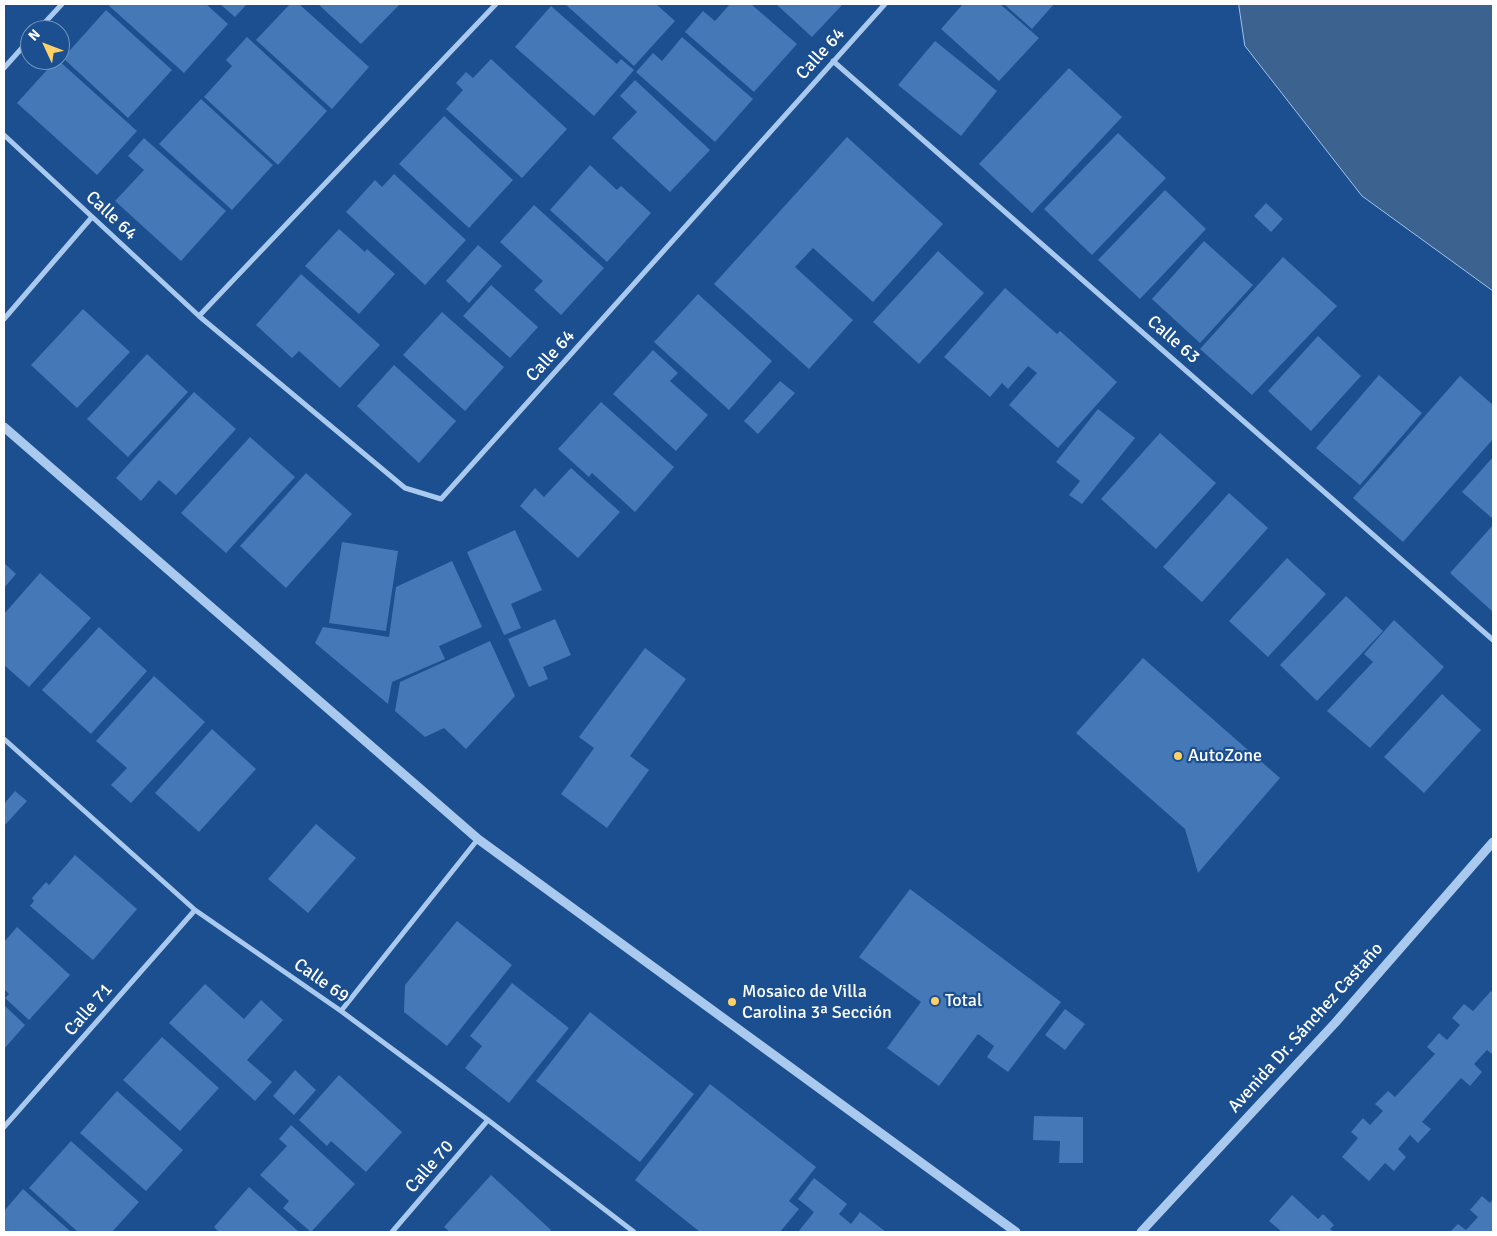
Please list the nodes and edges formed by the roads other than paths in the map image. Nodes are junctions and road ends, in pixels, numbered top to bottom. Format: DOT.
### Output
graph roads {
  1 [pos="62,4"];
  2 [pos="496,4"];
  3 [pos="885,4"];
  4 [pos="47,20"];
  5 [pos="20,50"];
  6 [pos="833,61"];
  7 [pos="4,68"];
  8 [pos="4,135"];
  9 [pos="92,217"];
  10 [pos="199,316"];
  11 [pos="4,319"];
  12 [pos="4,427"];
  13 [pos="1493,640"];
  14 [pos="4,739"];
  15 [pos="478,840"];
  16 [pos="1493,842"];
  17 [pos="195,910"];
  18 [pos="341,1011"];
  19 [pos="488,1120"];
  20 [pos="4,1127"];
  21 [pos="392,1232"];
  22 [pos="634,1232"];
  23 [pos="1016,1232"];
  24 [pos="1141,1232"];
  1 -- 4 [label="street"];
  2 -- 10 [label="street"];
  3 -- 6 [label="street, Calle 64"];
  5 -- 7 [label="street"];
  6 -- 10 [label="street, Calle 64"];
  6 -- 13 [label="street, Calle 63"];
  8 -- 9 [label="street, Calle 64"];
  9 -- 10 [label="street, Calle 64"];
  9 -- 11 [label="street"];
  12 -- 15 [label="street"];
  14 -- 17 [label="street, Calle 69"];
  15 -- 18 [label="street"];
  15 -- 23 [label="street"];
  16 -- 24 [label="street, Avenida Dr. Sánchez Castaño"];
  17 -- 18 [label="street, Calle 69"];
  17 -- 20 [label="street, Calle 71"];
  18 -- 19 [label="street, Calle 69"];
  19 -- 21 [label="street, Calle 70"];
  19 -- 22 [label="street, Calle 69"];
}
